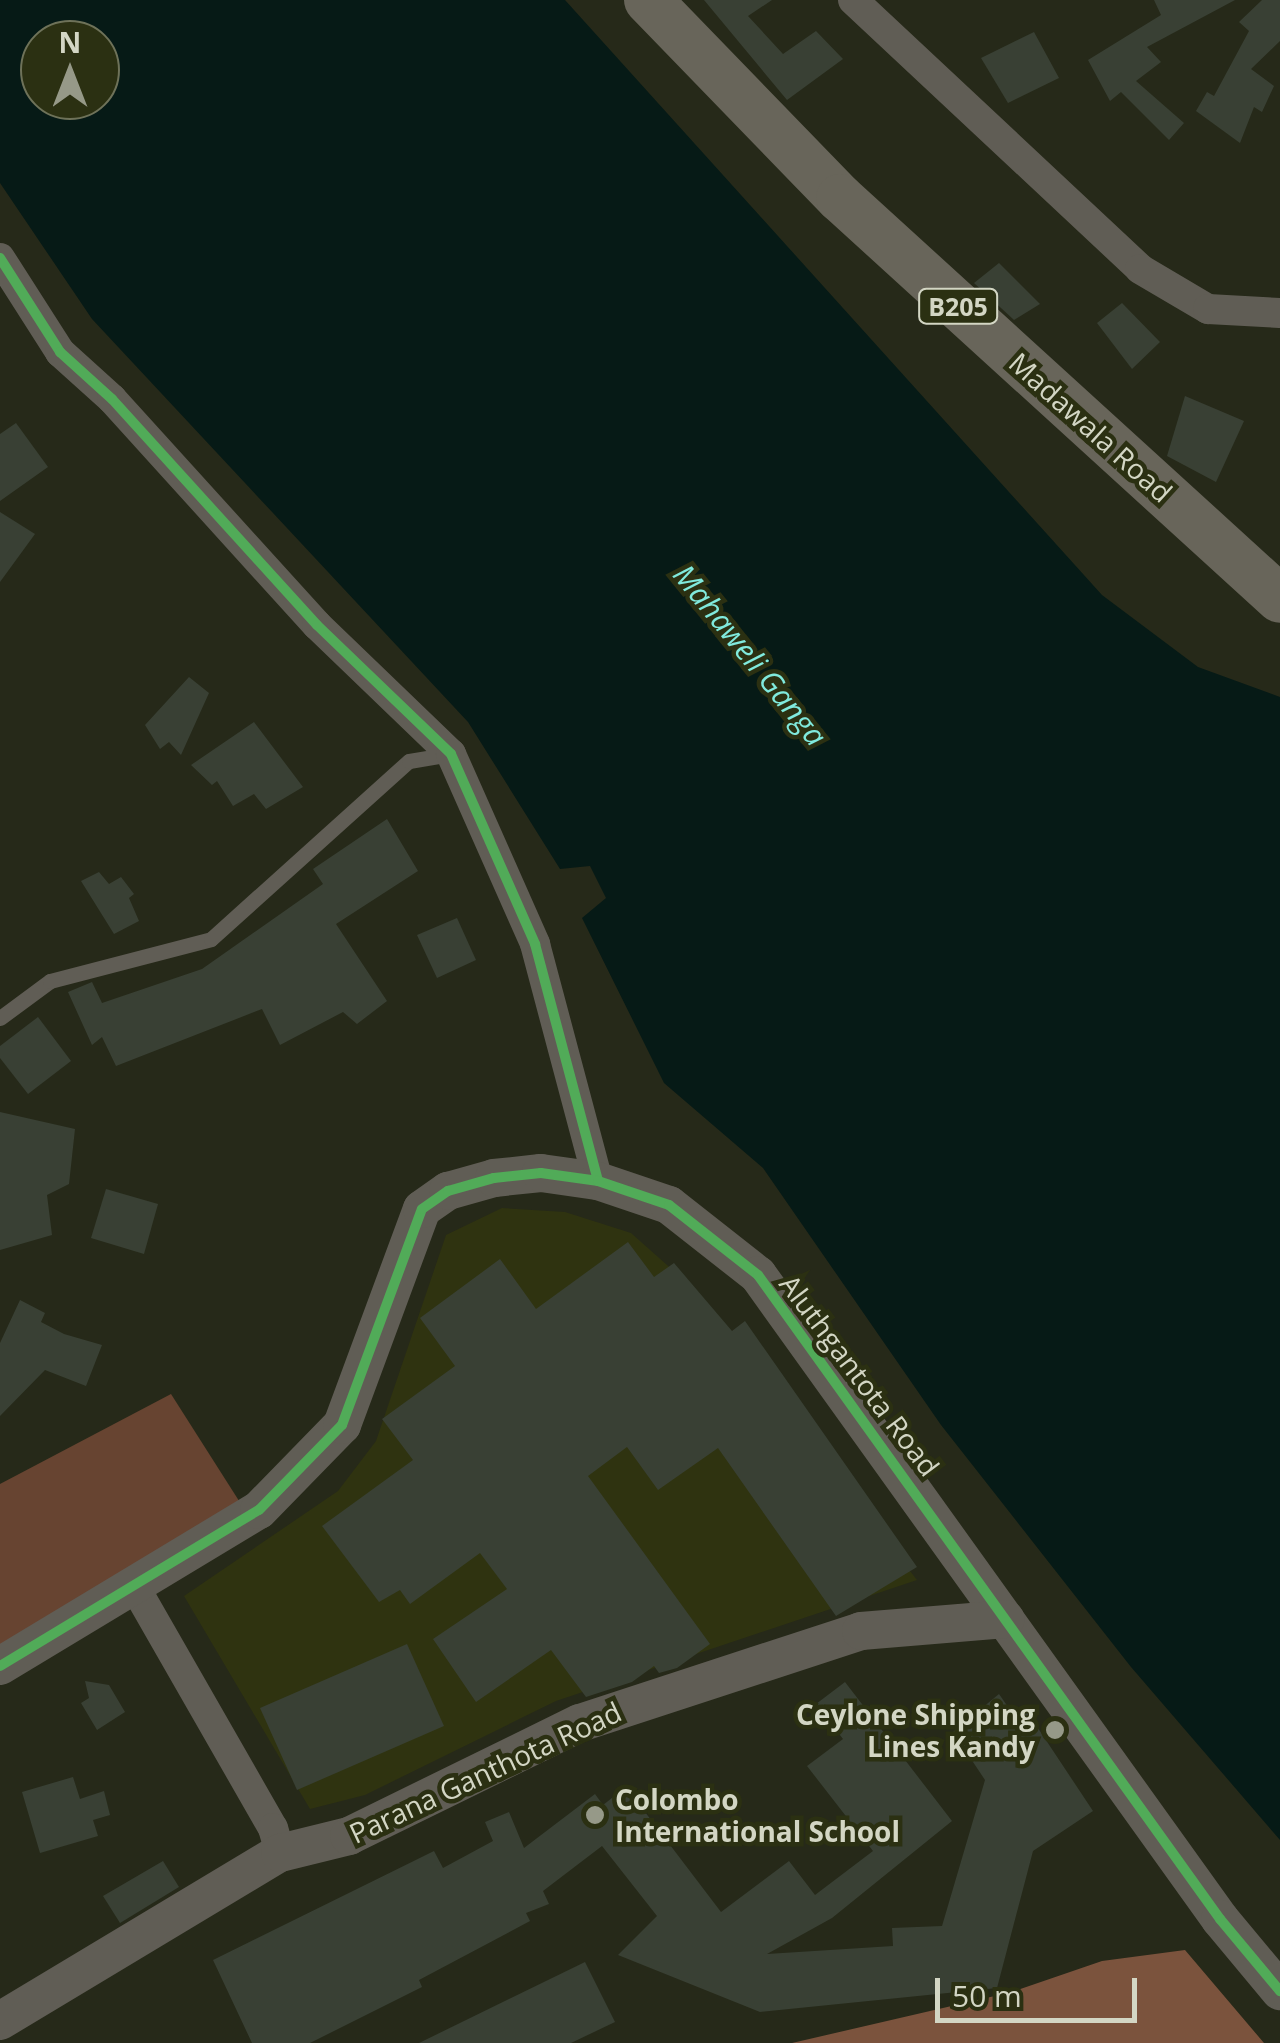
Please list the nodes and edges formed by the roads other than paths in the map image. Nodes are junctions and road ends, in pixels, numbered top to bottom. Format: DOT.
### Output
graph roads {
  1 [pos="648,0"];
  2 [pos="853,0"];
  3 [pos="0,258"];
  4 [pos="1280,313"];
  5 [pos="1275,586"];
  6 [pos="451,754"];
  7 [pos="0,1018"];
  8 [pos="598,1181"];
  9 [pos="136,1590"];
  10 [pos="1006,1620"];
  11 [pos="0,1666"];
  12 [pos="280,1852"];
  13 [pos="1280,1991"];
  14 [pos="0,2021"];
  1 -- 5 [label="main road, Madawala Road / B205"];
  2 -- 4 [label="street"];
  3 -- 6 [label="street"];
  6 -- 7 [label="lane"];
  6 -- 8 [label="street"];
  8 -- 9 [label="street, Aluthgantota Road"];
  8 -- 10 [label="street, Aluthgantota Road"];
  9 -- 11 [label="street, Aluthgantota Road"];
  9 -- 12 [label="street"];
  10 -- 12 [label="street, Parana Ganthota Road"];
  10 -- 13 [label="street, Aluthgantota Road"];
  12 -- 14 [label="street, Parana Ganthota Road"];
}
